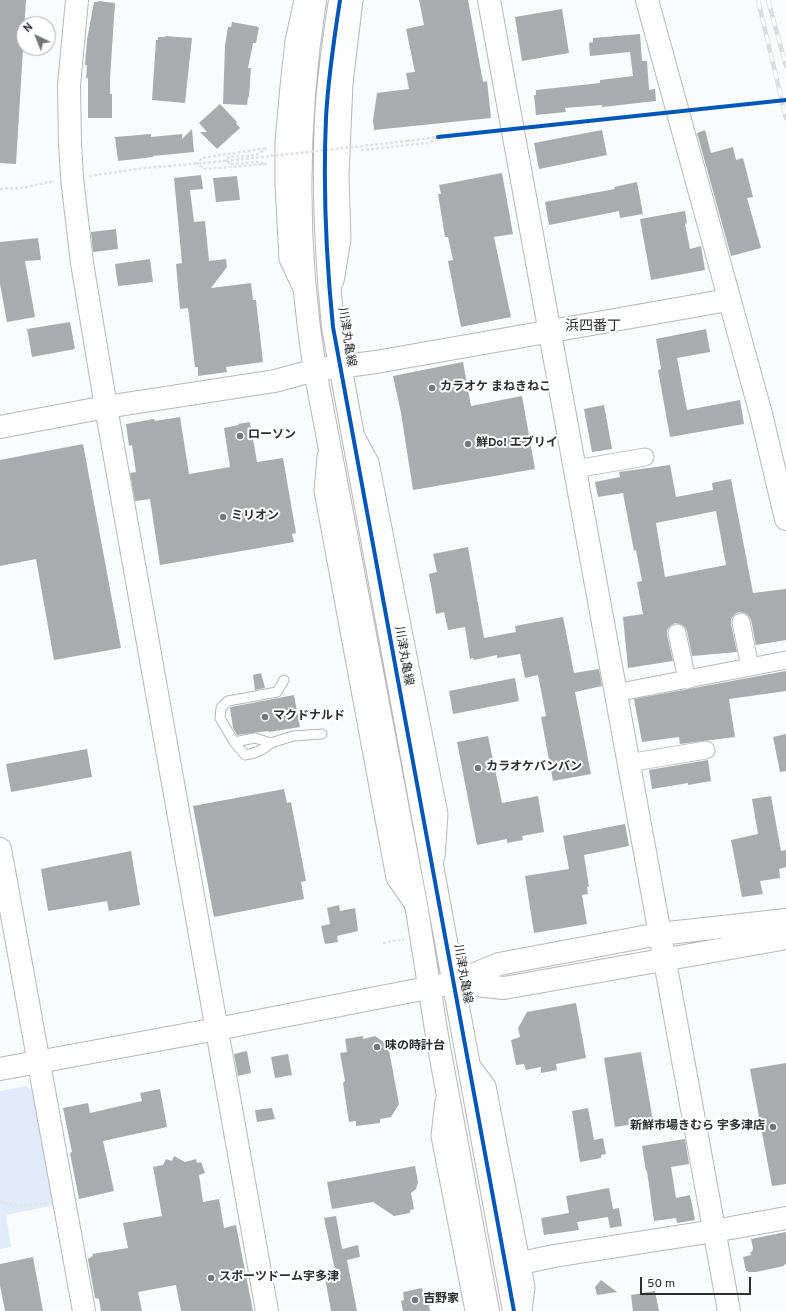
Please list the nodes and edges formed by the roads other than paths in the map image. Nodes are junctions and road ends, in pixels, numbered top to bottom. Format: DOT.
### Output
graph roads {
  1 [pos="77,0"];
  2 [pos="303,0"];
  3 [pos="315,0"];
  4 [pos="340,0"];
  5 [pos="354,0"];
  6 [pos="489,0"];
  7 [pos="647,0"];
  8 [pos="306,297"];
  9 [pos="728,300"];
  10 [pos="331,307"];
  11 [pos="550,332"];
  12 [pos="340,366"];
  13 [pos="315,370"];
  14 [pos="106,407"];
  15 [pos="0,427"];
  16 [pos="645,458"];
  17 [pos="575,469"];
  18 [pos="786,519"];
  19 [pos="741,622"];
  20 [pos="677,633"];
  21 [pos="786,660"];
  22 [pos="750,667"];
  23 [pos="284,680"];
  24 [pos="687,680"];
  25 [pos="615,694"];
  26 [pos="322,734"];
  27 [pos="234,742"];
  28 [pos="271,743"];
  29 [pos="706,750"];
  30 [pos="628,763"];
  31 [pos="0,849"];
  32 [pos="786,920"];
  33 [pos="659,934"];
  34 [pos="786,938"];
  35 [pos="664,960"];
  36 [pos="453,983"];
  37 [pos="430,988"];
  38 [pos="217,1029"];
  39 [pos="468,1060"];
  40 [pos="38,1062"];
  41 [pos="0,1069"];
  42 [pos="446,1084"];
  43 [pos="786,1218"];
  44 [pos="714,1231"];
  45 [pos="521,1263"];
  46 [pos="84,1311"];
  47 [pos="268,1311"];
  48 [pos="474,1311"];
  49 [pos="488,1311"];
  50 [pos="514,1311"];
  51 [pos="523,1311"];
  52 [pos="728,1311"];
  1 -- 14 [label="street"];
  2 -- 8 [label="street"];
  3 -- 8 [label="street"];
  4 -- 10 [label="street, 川津丸亀線"];
  5 -- 10 [label="street"];
  6 -- 11 [label="street"];
  7 -- 9 [label="street"];
  8 -- 13 [label="street"];
  9 -- 11 [label="street"];
  9 -- 18 [label="street"];
  10 -- 12 [label="street, 川津丸亀線"];
  11 -- 12 [label="street"];
  11 -- 17 [label="street"];
  12 -- 13 [label="street"];
  12 -- 36 [label="street, 川津丸亀線"];
  13 -- 14 [label="street"];
  13 -- 37 [label="street"];
  14 -- 15 [label="street"];
  14 -- 38 [label="street"];
  16 -- 17 [label="street"];
  17 -- 25 [label="street"];
  19 -- 22 [label="street"];
  20 -- 24 [label="street"];
  21 -- 22 [label="street"];
  22 -- 24 [label="street"];
  23 -- 27 [label="lane"];
  24 -- 25 [label="street"];
  25 -- 30 [label="street"];
  26 -- 28 [label="lane"];
  27 -- 28 [label="lane"];
  27 -- 28 [label="lane"];
  29 -- 30 [label="street"];
  30 -- 33 [label="street"];
  31 -- 40 [label="street"];
  32 -- 33 [label="street"];
  33 -- 35 [label="street"];
  33 -- 36 [label="street"];
  34 -- 35 [label="street"];
  35 -- 36 [label="street"];
  35 -- 44 [label="street"];
  36 -- 37 [label="street"];
  36 -- 39 [label="street, 川津丸亀線"];
  37 -- 38 [label="street"];
  37 -- 42 [label="street"];
  38 -- 40 [label="street"];
  38 -- 47 [label="street"];
  39 -- 45 [label="street"];
  39 -- 50 [label="street, 川津丸亀線"];
  40 -- 41 [label="street"];
  40 -- 46 [label="street"];
  42 -- 48 [label="street"];
  42 -- 49 [label="street"];
  43 -- 44 [label="street"];
  44 -- 45 [label="street"];
  44 -- 52 [label="street"];
  45 -- 51 [label="street"];
}
